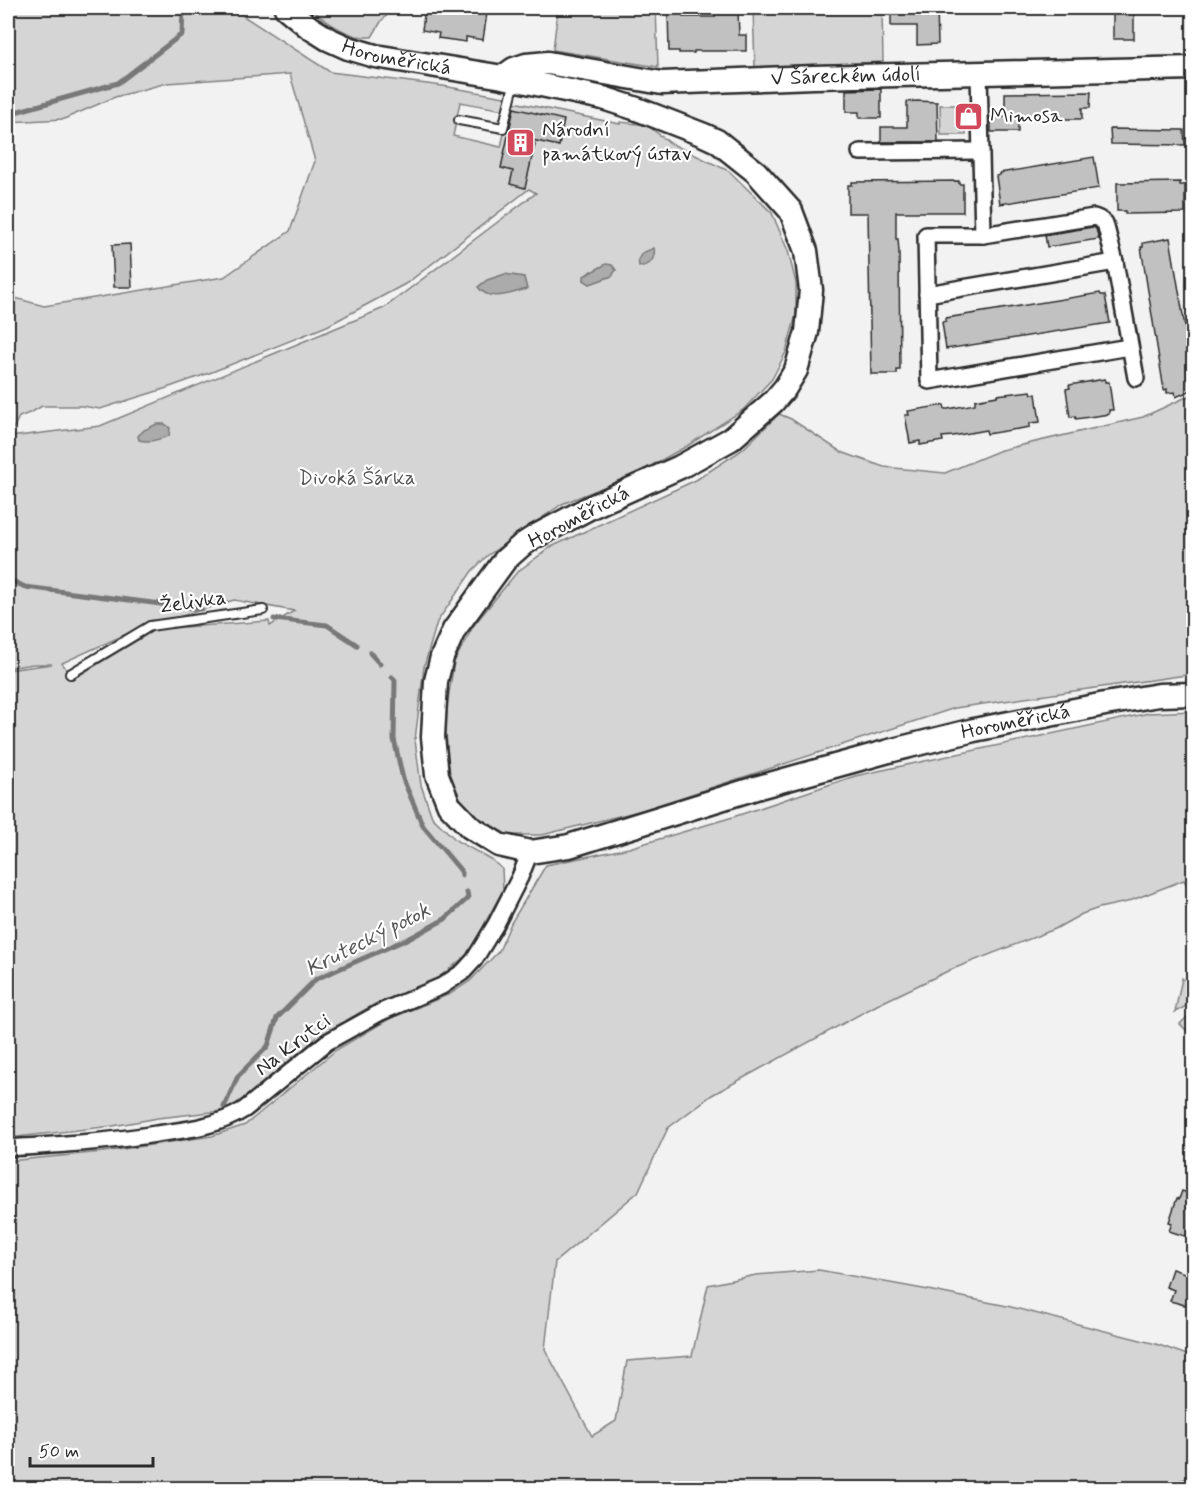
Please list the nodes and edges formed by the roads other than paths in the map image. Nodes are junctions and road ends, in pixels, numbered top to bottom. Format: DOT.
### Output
graph roads {
  1 [pos="286,8"];
  2 [pos="1194,68"];
  3 [pos="979,74"];
  4 [pos="509,78"];
  5 [pos="459,120"];
  6 [pos="981,151"];
  7 [pos="860,152"];
  8 [pos="983,235"];
  9 [pos="1114,262"];
  10 [pos="927,294"];
  11 [pos="1129,347"];
  12 [pos="1136,378"];
  13 [pos="263,610"];
  14 [pos="70,674"];
  15 [pos="1194,694"];
  16 [pos="531,852"];
  17 [pos="8,1148"];
  1 -- 4 [label="main road, Horoměřická"];
  2 -- 3 [label="main road, V Šáreckém údolí"];
  3 -- 4 [label="main road, V Šáreckém údolí"];
  3 -- 6 [label="street"];
  4 -- 5 [label="lane"];
  4 -- 16 [label="main road, Horoměřická"];
  6 -- 7 [label="street"];
  6 -- 8 [label="street"];
  8 -- 9 [label="street"];
  8 -- 10 [label="street"];
  9 -- 10 [label="street"];
  9 -- 11 [label="street"];
  10 -- 11 [label="street"];
  11 -- 12 [label="street"];
  13 -- 14 [label="lane, Želivka"];
  15 -- 16 [label="main road, Horoměřická"];
  16 -- 17 [label="street, Na Krutci"];
}
